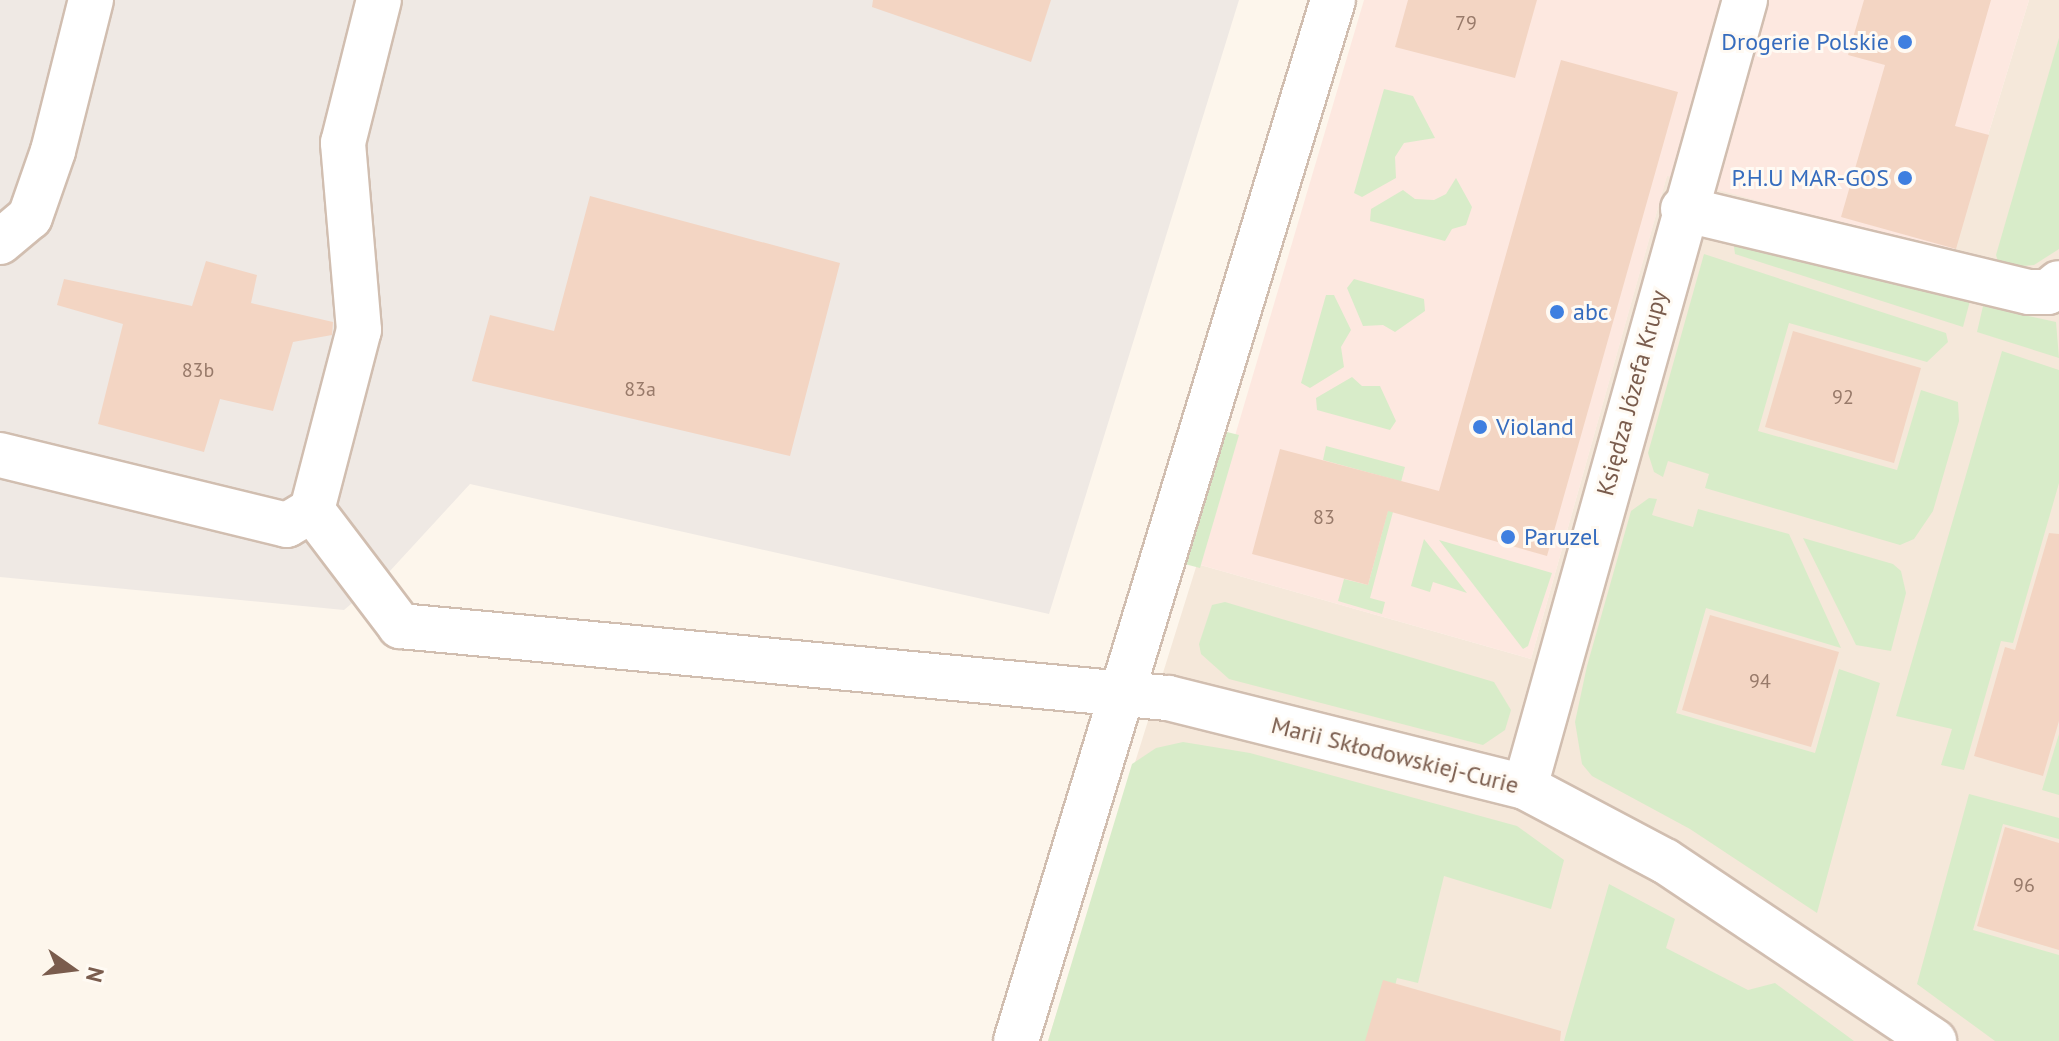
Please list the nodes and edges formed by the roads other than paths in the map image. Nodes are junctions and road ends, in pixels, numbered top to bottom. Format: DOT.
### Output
graph roads {
  1 [pos="91,0"];
  2 [pos="379,0"];
  3 [pos="1333,0"];
  4 [pos="1745,0"];
  5 [pos="1683,209"];
  6 [pos="0,242"];
  7 [pos="2059,283"];
  8 [pos="0,455"];
  9 [pos="312,510"];
  10 [pos="1123,697"];
  11 [pos="1525,787"];
  12 [pos="1016,1041"];
  13 [pos="1934,1041"];
  1 -- 6 [label="street"];
  2 -- 9 [label="street"];
  3 -- 10 [label="street"];
  4 -- 5 [label="street, Księdza Józefa Krupy"];
  5 -- 7 [label="street"];
  5 -- 11 [label="street, Księdza Józefa Krupy"];
  8 -- 9 [label="street"];
  9 -- 10 [label="street, Marii Skłodowskiej-Curie"];
  10 -- 11 [label="street, Marii Skłodowskiej-Curie"];
  10 -- 12 [label="street"];
  11 -- 13 [label="street, Marii Skłodowskiej-Curie"];
}
